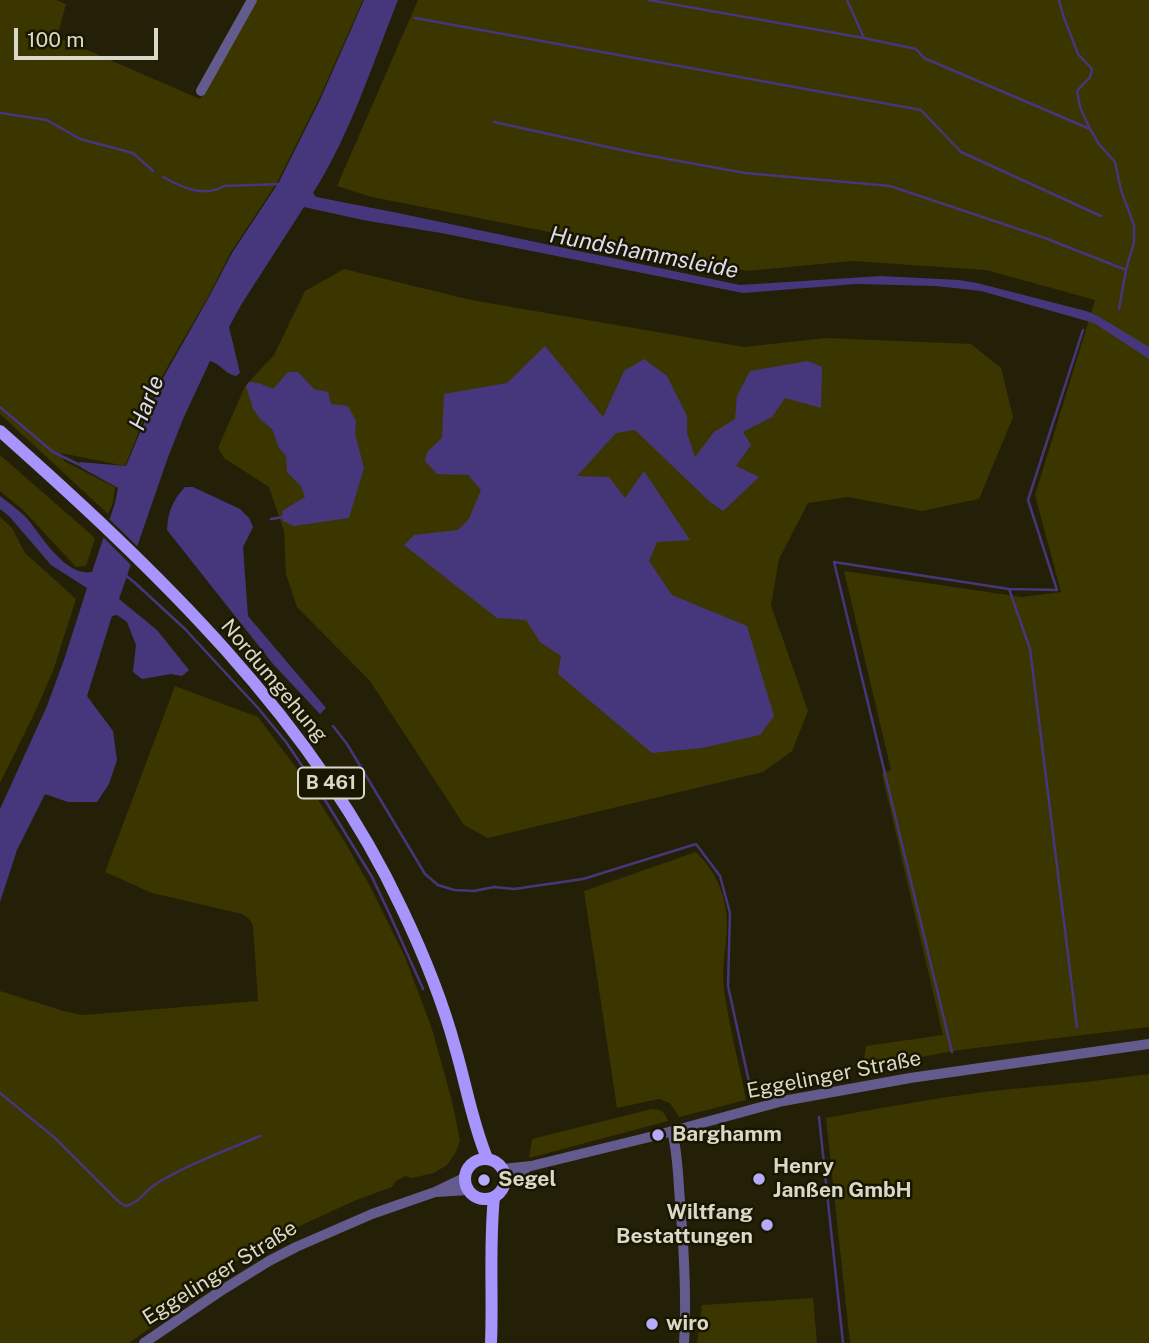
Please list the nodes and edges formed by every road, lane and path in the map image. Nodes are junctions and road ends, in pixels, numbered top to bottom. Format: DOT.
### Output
graph roads {
  1 [pos="252,0"];
  2 [pos="201,91"];
  3 [pos="0,431"];
  4 [pos="1149,1044"];
  5 [pos="672,1131"];
  6 [pos="481,1160"];
  7 [pos="531,1166"];
  8 [pos="503,1169"];
  9 [pos="505,1182"];
  10 [pos="466,1184"];
  11 [pos="488,1198"];
  12 [pos="144,1343"];
  13 [pos="492,1343"];
  14 [pos="684,1343"];
  1 -- 2 [label="street"];
  3 -- 6 [label="main road, Nordumgehung / B 461"];
  4 -- 5 [label="street, Eggelinger Straße"];
  5 -- 7 [label="street, Eggelinger Straße"];
  5 -- 14 [label="street"];
  6 -- 8 [label="main road"];
  6 -- 10 [label="main road"];
  7 -- 8 [label="street, Eggelinger Straße"];
  7 -- 9 [label="street, Eggelinger Straße"];
  8 -- 9 [label="main road"];
  9 -- 11 [label="main road"];
  10 -- 11 [label="main road"];
  10 -- 12 [label="street, Eggelinger Straße"];
  11 -- 13 [label="main road"];
}
